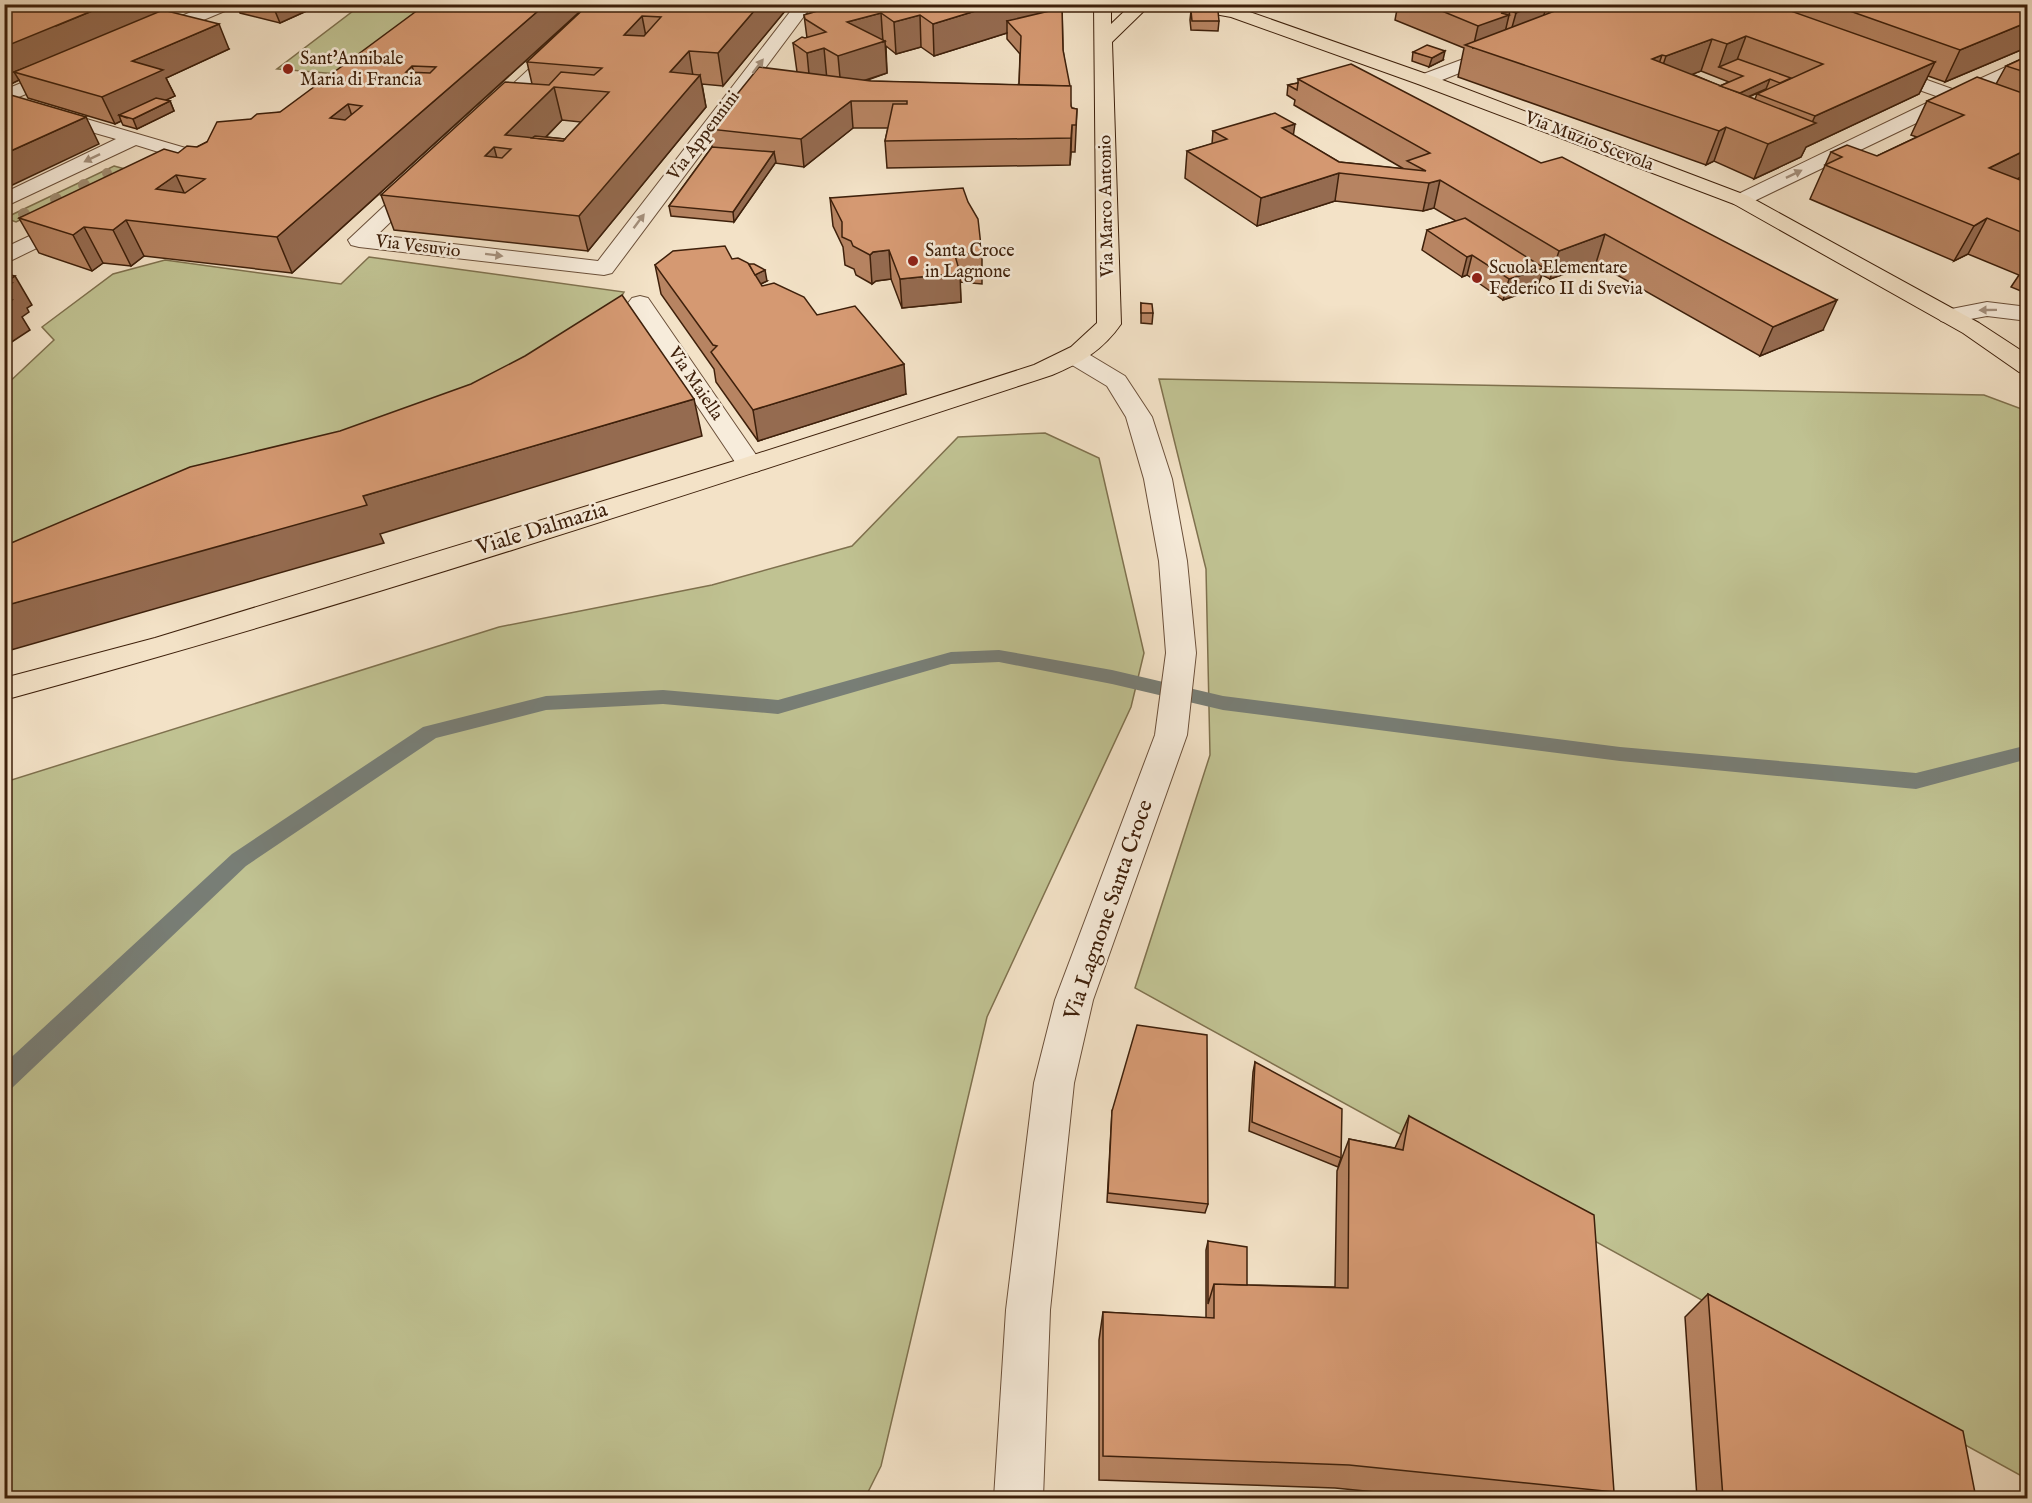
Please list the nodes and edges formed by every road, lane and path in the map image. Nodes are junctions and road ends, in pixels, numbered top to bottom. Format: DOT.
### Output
graph roads {
  1 [pos="226,4"];
  2 [pos="609,4"];
  3 [pos="805,4"];
  4 [pos="1101,4"];
  5 [pos="1109,4"];
  6 [pos="1188,4"];
  7 [pos="1145,6"];
  8 [pos="137,41"];
  9 [pos="1103,41"];
  10 [pos="1521,42"];
  11 [pos="2028,62"];
  12 [pos="82,64"];
  13 [pos="1868,65"];
  14 [pos="1425,80"];
  15 [pos="4,97"];
  16 [pos="1956,97"];
  17 [pos="4,102"];
  18 [pos="2028,123"];
  19 [pos="480,126"];
  20 [pos="134,138"];
  21 [pos="437,167"];
  22 [pos="158,178"];
  23 [pos="1741,200"];
  24 [pos="4,201"];
  25 [pos="86,215"];
  26 [pos="4,257"];
  27 [pos="604,268"];
  28 [pos="640,303"];
  29 [pos="2028,314"];
  30 [pos="1949,316"];
  31 [pos="1971,328"];
  32 [pos="2028,351"];
  33 [pos="1076,357"];
  34 [pos="2028,367"];
  35 [pos="750,465"];
  36 [pos="4,689"];
  37 [pos="1018,1498"];
  1 -- 8 [label="street"];
  2 -- 19 [label="street"];
  27 -- 3 [label="street, Via Appennini, one-way"];
  4 -- 9 [label="main road, Via Marco Antonio"];
  5 -- 7 [label="main road"];
  6 -- 14 [label="main road, Via Muzio Scevola"];
  7 -- 9 [label="main road"];
  9 -- 33 [label="main road, Via Marco Antonio"];
  10 -- 14 [label="street"];
  11 -- 16 [label="street"];
  12 -- 15 [label="street"];
  13 -- 16 [label="street"];
  14 -- 23 [label="main road, Via Muzio Scevola"];
  16 -- 18 [label="street"];
  23 -- 16 [label="street, one-way"];
  17 -- 20 [label="street"];
  20 -- 22 [label="street"];
  20 -- 24 [label="street, one-way"];
  21 -- 27 [label="street, Via Vesuvio, one-way"];
  23 -- 30 [label="main road, Via Muzio Scevola"];
  25 -- 26 [label="street"];
  28 -- 35 [label="street, Via Maiella"];
  29 -- 30 [label="street, one-way"];
  30 -- 31 [label="main road, Via Muzio Scevola"];
  31 -- 32 [label="main road, Via Muzio Scevola"];
  31 -- 34 [label="main road, Via Muzio Scevola"];
  33 -- 35 [label="main road, Viale Dalmazia"];
  33 -- 37 [label="street, Via Lagnone Santa Croce"];
  35 -- 36 [label="main road, Viale Dalmazia"];
}
